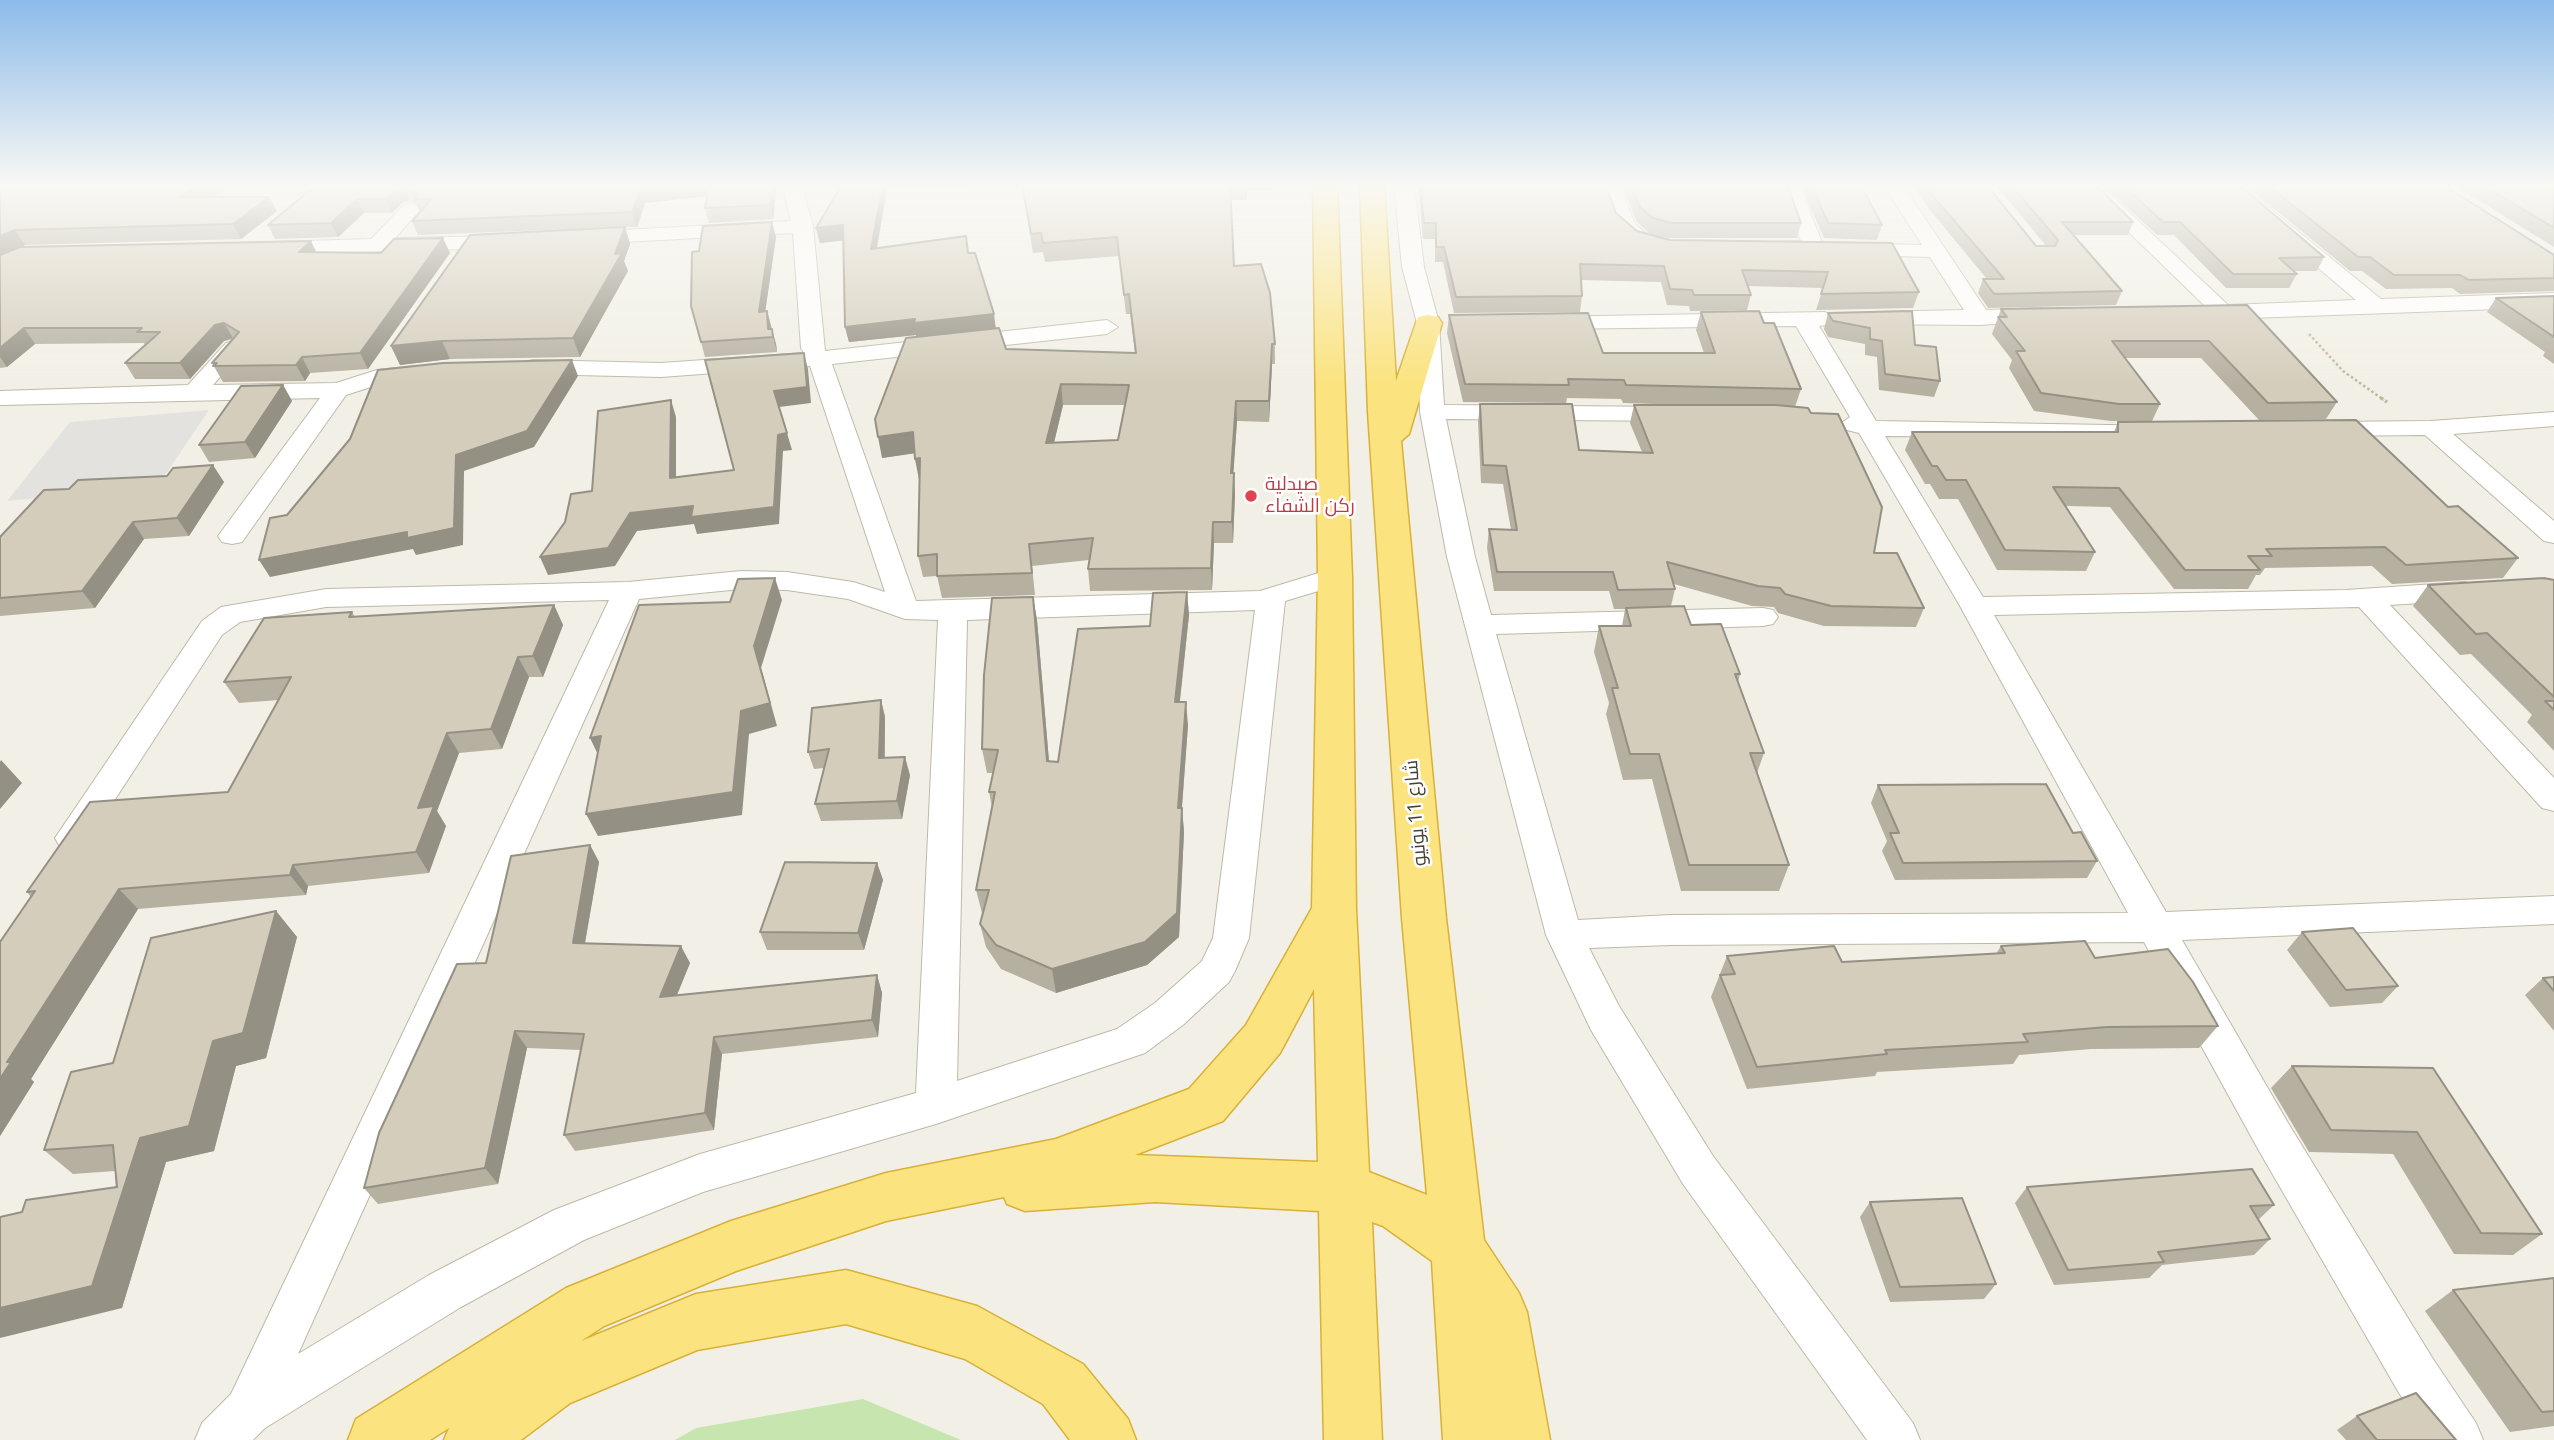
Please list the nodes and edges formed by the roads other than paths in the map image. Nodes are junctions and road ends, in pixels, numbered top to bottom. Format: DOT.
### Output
graph roads {
  1 [pos="465,251"];
  2 [pos="805,251"];
  3 [pos="1327,251"];
  4 [pos="1374,251"];
  5 [pos="1411,251"];
  6 [pos="1933,251"];
  7 [pos="2159,251"];
  8 [pos="2310,251"];
  9 [pos="454,266"];
  10 [pos="2554,300"];
  11 [pos="2378,307"];
  12 [pos="2223,312"];
  13 [pos="2182,313"];
  14 [pos="2061,315"];
  15 [pos="1980,318"];
  16 [pos="1804,320"];
  17 [pos="1525,322"];
  18 [pos="1442,323"];
  19 [pos="1107,327"];
  20 [pos="234,348"];
  21 [pos="393,355"];
  22 [pos="819,359"];
  23 [pos="505,368"];
  24 [pos="438,371"];
  25 [pos="377,377"];
  26 [pos="338,390"];
  27 [pos="203,392"];
  28 [pos="0,398"];
  29 [pos="1432,412"];
  30 [pos="1703,414"];
  31 [pos="1824,418"];
  32 [pos="2554,419"];
  33 [pos="1870,428"];
  34 [pos="2431,428"];
  35 [pos="2305,429"];
  36 [pos="2179,430"];
  37 [pos="1387,457"];
  38 [pos="2554,535"];
  39 [pos="232,536"];
  40 [pos="1335,577"];
  41 [pos="2495,589"];
  42 [pos="628,592"];
  43 [pos="2366,597"];
  44 [pos="1270,600"];
  45 [pos="1974,606"];
  46 [pos="905,610"];
  47 [pos="953,611"];
  48 [pos="1763,617"];
  49 [pos="1479,625"];
  50 [pos="2554,799"];
  51 [pos="53,866"];
  52 [pos="1334,909"];
  53 [pos="2554,910"];
  54 [pos="2154,927"];
  55 [pos="1564,936"];
  56 [pos="936,1106"];
  57 [pos="1345,1188"];
  58 [pos="887,1197"];
  59 [pos="1458,1248"];
  60 [pos="248,1411"];
  61 [pos="219,1440"];
  62 [pos="377,1440"];
  63 [pos="472,1440"];
  64 [pos="1107,1440"];
  65 [pos="1353,1440"];
  66 [pos="1472,1440"];
  67 [pos="1521,1440"];
  68 [pos="1896,1440"];
  69 [pos="2459,1440"];
  1 -- 9 [label="street"];
  2 -- 22 [label="street"];
  3 -- 40 [label="highway"];
  4 -- 37 [label="highway, شارع 11 يونيو"];
  5 -- 18 [label="street"];
  6 -- 15 [label="street"];
  7 -- 12 [label="street"];
  8 -- 11 [label="street"];
  10 -- 11 [label="street"];
  11 -- 12 [label="street"];
  12 -- 13 [label="street"];
  14 -- 15 [label="street"];
  15 -- 16 [label="street"];
  16 -- 17 [label="street"];
  16 -- 33 [label="street"];
  18 -- 29 [label="street"];
  18 -- 37 [label="highway"];
  19 -- 22 [label="street"];
  20 -- 27 [label="street"];
  21 -- 25 [label="street"];
  22 -- 23 [label="street"];
  22 -- 46 [label="street"];
  24 -- 25 [label="street"];
  25 -- 26 [label="street"];
  26 -- 27 [label="street"];
  26 -- 39 [label="street"];
  27 -- 28 [label="street"];
  29 -- 30 [label="street"];
  29 -- 49 [label="street"];
  31 -- 33 [label="street"];
  32 -- 34 [label="street"];
  33 -- 36 [label="street"];
  33 -- 45 [label="street"];
  34 -- 35 [label="street"];
  34 -- 38 [label="street"];
  37 -- 59 [label="highway, شارع 11 يونيو"];
  40 -- 44 [label="street"];
  40 -- 52 [label="highway"];
  41 -- 43 [label="street"];
  42 -- 46 [label="street"];
  42 -- 51 [label="street"];
  42 -- 60 [label="street"];
  43 -- 45 [label="street"];
  43 -- 50 [label="street"];
  44 -- 47 [label="street"];
  44 -- 56 [label="street"];
  45 -- 54 [label="street"];
  46 -- 47 [label="street"];
  47 -- 56 [label="street"];
  48 -- 49 [label="street"];
  49 -- 55 [label="street"];
  52 -- 57 [label="highway"];
  52 -- 58 [label="highway"];
  53 -- 54 [label="street"];
  54 -- 55 [label="street"];
  54 -- 69 [label="street"];
  55 -- 68 [label="street"];
  56 -- 60 [label="street"];
  57 -- 58 [label="highway"];
  57 -- 59 [label="highway"];
  57 -- 65 [label="highway"];
  58 -- 62 [label="highway"];
  59 -- 66 [label="highway, شارع 11 يونيو"];
  59 -- 67 [label="highway"];
  60 -- 61 [label="street"];
  63 -- 64 [label="highway"];
}
